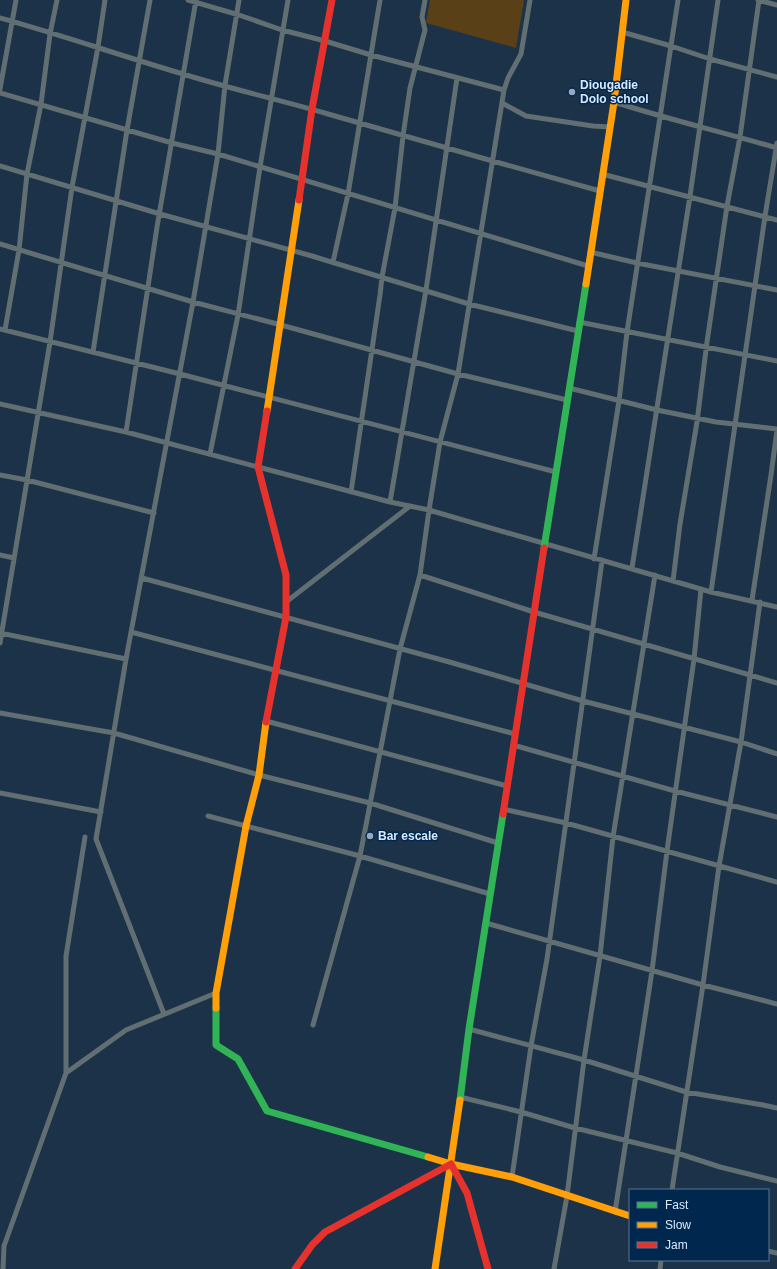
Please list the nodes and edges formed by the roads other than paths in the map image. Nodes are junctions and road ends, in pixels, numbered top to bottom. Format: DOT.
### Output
graph roads {
  1 [pos="16,0"];
  2 [pos="57,0"];
  3 [pos="105,0"];
  4 [pos="150,0"];
  5 [pos="188,0"];
  6 [pos="239,0"];
  7 [pos="288,0"];
  8 [pos="332,0"];
  9 [pos="380,0"];
  10 [pos="425,0"];
  11 [pos="530,0"];
  12 [pos="626,0"];
  13 [pos="678,0"];
  14 [pos="718,0"];
  15 [pos="758,0"];
  16 [pos="196,1"];
  17 [pos="777,5"];
  18 [pos="236,14"];
  19 [pos="0,18"];
  20 [pos="12,21"];
  21 [pos="282,30"];
  22 [pos="622,32"];
  23 [pos="50,34"];
  24 [pos="325,41"];
  25 [pos="671,46"];
  26 [pos="98,47"];
  27 [pos="371,55"];
  28 [pos="710,59"];
  29 [pos="140,60"];
  30 [pos="415,67"];
  31 [pos="749,69"];
  32 [pos="184,74"];
  33 [pos="777,77"];
  34 [pos="457,78"];
  35 [pos="225,85"];
  36 [pos="0,89"];
  37 [pos="504,90"];
  38 [pos="0,93"];
  39 [pos="271,98"];
  40 [pos="614,102"];
  41 [pos="502,103"];
  42 [pos="41,104"];
  43 [pos="312,109"];
  44 [pos="660,117"];
  45 [pos="85,118"];
  46 [pos="360,123"];
  47 [pos="700,126"];
  48 [pos="610,127"];
  49 [pos="127,130"];
  50 [pos="403,136"];
  51 [pos="740,137"];
  52 [pos="172,143"];
  53 [pos="777,146"];
  54 [pos="447,149"];
  55 [pos="218,154"];
  56 [pos="493,162"];
  57 [pos="0,166"];
  58 [pos="260,167"];
  59 [pos="27,174"];
  60 [pos="602,174"];
  61 [pos="303,180"];
  62 [pos="649,186"];
  63 [pos="72,187"];
  64 [pos="600,191"];
  65 [pos="348,194"];
  66 [pos="690,196"];
  67 [pos="117,201"];
  68 [pos="726,206"];
  69 [pos="395,208"];
  70 [pos="160,214"];
  71 [pos="765,216"];
  72 [pos="777,220"];
  73 [pos="436,221"];
  74 [pos="206,227"];
  75 [pos="481,234"];
  76 [pos="249,238"];
  77 [pos="0,244"];
  78 [pos="19,250"];
  79 [pos="291,250"];
  80 [pos="590,252"];
  81 [pos="333,262"];
  82 [pos="637,262"];
  83 [pos="61,263"];
  84 [pos="588,266"];
  85 [pos="678,271"];
  86 [pos="105,276"];
  87 [pos="382,277"];
  88 [pos="716,278"];
  89 [pos="755,285"];
  90 [pos="148,290"];
  91 [pos="426,290"];
  92 [pos="777,290"];
  93 [pos="193,302"];
  94 [pos="469,304"];
  95 [pos="238,315"];
  96 [pos="579,322"];
  97 [pos="281,324"];
  98 [pos="2,330"];
  99 [pos="578,331"];
  100 [pos="627,332"];
  101 [pos="667,340"];
  102 [pos="50,342"];
  103 [pos="706,347"];
  104 [pos="371,351"];
  105 [pos="93,352"];
  106 [pos="745,354"];
  107 [pos="777,361"];
  108 [pos="414,362"];
  109 [pos="136,363"];
  110 [pos="180,374"];
  111 [pos="458,374"];
  112 [pos="224,385"];
  113 [pos="569,388"];
  114 [pos="269,397"];
  115 [pos="567,400"];
  116 [pos="619,401"];
  117 [pos="0,404"];
  118 [pos="656,410"];
  119 [pos="38,412"];
  120 [pos="698,418"];
  121 [pos="361,421"];
  122 [pos="735,424"];
  123 [pos="777,430"];
  124 [pos="126,432"];
  125 [pos="403,432"];
  126 [pos="440,442"];
  127 [pos="167,443"];
  128 [pos="210,454"];
  129 [pos="258,467"];
  130 [pos="556,472"];
  131 [pos="0,475"];
  132 [pos="27,480"];
  133 [pos="350,492"];
  134 [pos="390,502"];
  135 [pos="410,506"];
  136 [pos="429,510"];
  137 [pos="154,513"];
  138 [pos="545,543"];
  139 [pos="0,554"];
  140 [pos="14,558"];
  141 [pos="594,559"];
  142 [pos="602,561"];
  143 [pos="632,568"];
  144 [pos="420,575"];
  145 [pos="656,575"];
  146 [pos="142,578"];
  147 [pos="673,581"];
  148 [pos="701,589"];
  149 [pos="711,592"];
  150 [pos="752,600"];
  151 [pos="286,602"];
  152 [pos="760,602"];
  153 [pos="777,607"];
  154 [pos="534,612"];
  155 [pos="286,617"];
  156 [pos="593,629"];
  157 [pos="131,632"];
  158 [pos="1,633"];
  159 [pos="0,643"];
  160 [pos="644,644"];
  161 [pos="400,648"];
  162 [pos="126,659"];
  163 [pos="694,659"];
  164 [pos="275,670"];
  165 [pos="750,674"];
  166 [pos="777,683"];
  167 [pos="523,684"];
  168 [pos="390,701"];
  169 [pos="583,701"];
  170 [pos="0,713"];
  171 [pos="633,714"];
  172 [pos="266,721"];
  173 [pos="684,728"];
  174 [pos="114,733"];
  175 [pos="515,734"];
  176 [pos="741,742"];
  177 [pos="513,745"];
  178 [pos="380,752"];
  179 [pos="777,754"];
  180 [pos="574,763"];
  181 [pos="259,775"];
  182 [pos="623,776"];
  183 [pos="507,786"];
  184 [pos="675,791"];
  185 [pos="0,793"];
  186 [pos="370,803"];
  187 [pos="730,805"];
  188 [pos="503,809"];
  189 [pos="101,812"];
  190 [pos="208,816"];
  191 [pos="777,818"];
  192 [pos="566,823"];
  193 [pos="246,826"];
  194 [pos="86,837"];
  195 [pos="613,837"];
  196 [pos="498,843"];
  197 [pos="667,851"];
  198 [pos="360,856"];
  199 [pos="719,866"];
  200 [pos="777,882"];
  201 [pos="490,894"];
  202 [pos="486,924"];
  203 [pos="550,941"];
  204 [pos="600,956"];
  205 [pos="652,971"];
  206 [pos="703,985"];
  207 [pos="216,994"];
  208 [pos="777,1004"];
  209 [pos="164,1014"];
  210 [pos="313,1025"];
  211 [pos="469,1030"];
  212 [pos="531,1046"];
  213 [pos="584,1060"];
  214 [pos="66,1073"];
  215 [pos="636,1076"];
  216 [pos="686,1092"];
  217 [pos="460,1097"];
  218 [pos="777,1108"];
  219 [pos="521,1112"];
  220 [pos="575,1128"];
  221 [pos="626,1141"];
  222 [pos="677,1153"];
  223 [pos="451,1164"];
  224 [pos="512,1177"];
  225 [pos="777,1181"];
  226 [pos="672,1189"];
  227 [pos="567,1196"];
  228 [pos="615,1212"];
  229 [pos="629,1216"];
  230 [pos="3,1269"];
  231 [pos="295,1269"];
  232 [pos="435,1269"];
  233 [pos="488,1269"];
  234 [pos="554,1269"];
  1 -- 20 [label="street"];
  2 -- 23 [label="street"];
  3 -- 26 [label="street"];
  4 -- 29 [label="street"];
  5 -- 16 [label="street"];
  6 -- 18 [label="street"];
  7 -- 21 [label="street"];
  8 -- 24 [label="street"];
  9 -- 27 [label="street"];
  10 -- 30 [label="street"];
  11 -- 37 [label="street"];
  12 -- 22 [label="street"];
  13 -- 25 [label="street"];
  14 -- 28 [label="street"];
  15 -- 17 [label="street"];
  15 -- 31 [label="street"];
  16 -- 18 [label="street"];
  16 -- 32 [label="street"];
  18 -- 21 [label="street"];
  18 -- 35 [label="street"];
  19 -- 20 [label="street"];
  20 -- 23 [label="street"];
  20 -- 36 [label="street"];
  21 -- 24 [label="street"];
  21 -- 39 [label="street"];
  22 -- 25 [label="street"];
  22 -- 40 [label="street"];
  23 -- 26 [label="street"];
  23 -- 42 [label="street"];
  24 -- 27 [label="street"];
  24 -- 43 [label="street"];
  25 -- 28 [label="street"];
  25 -- 44 [label="street"];
  26 -- 29 [label="street"];
  26 -- 45 [label="street"];
  27 -- 30 [label="street"];
  27 -- 46 [label="street"];
  28 -- 31 [label="street"];
  28 -- 47 [label="street"];
  29 -- 32 [label="street"];
  29 -- 49 [label="street"];
  30 -- 34 [label="street"];
  30 -- 50 [label="street"];
  31 -- 33 [label="street"];
  31 -- 51 [label="street"];
  32 -- 35 [label="street"];
  32 -- 52 [label="street"];
  34 -- 37 [label="street"];
  34 -- 54 [label="street"];
  35 -- 39 [label="street"];
  35 -- 55 [label="street"];
  37 -- 41 [label="street"];
  38 -- 42 [label="street"];
  39 -- 43 [label="street"];
  39 -- 58 [label="street"];
  40 -- 44 [label="street"];
  40 -- 48 [label="street"];
  41 -- 48 [label="street"];
  41 -- 56 [label="street"];
  42 -- 45 [label="street"];
  42 -- 59 [label="street"];
  43 -- 46 [label="street"];
  43 -- 61 [label="street"];
  44 -- 47 [label="street"];
  44 -- 62 [label="street"];
  45 -- 49 [label="street"];
  45 -- 63 [label="street"];
  46 -- 50 [label="street"];
  46 -- 65 [label="street"];
  47 -- 51 [label="street"];
  47 -- 66 [label="street"];
  48 -- 60 [label="street"];
  49 -- 52 [label="street"];
  49 -- 67 [label="street"];
  50 -- 54 [label="street"];
  50 -- 69 [label="street"];
  51 -- 53 [label="street"];
  51 -- 68 [label="street"];
  52 -- 55 [label="street"];
  52 -- 70 [label="street"];
  53 -- 71 [label="street"];
  54 -- 56 [label="street"];
  54 -- 73 [label="street"];
  55 -- 58 [label="street"];
  55 -- 74 [label="street"];
  56 -- 64 [label="street"];
  56 -- 75 [label="street"];
  57 -- 59 [label="street"];
  58 -- 61 [label="street"];
  58 -- 76 [label="street"];
  59 -- 63 [label="street"];
  59 -- 78 [label="street"];
  60 -- 62 [label="street"];
  60 -- 64 [label="street"];
  61 -- 65 [label="street"];
  61 -- 79 [label="street"];
  62 -- 66 [label="street"];
  62 -- 82 [label="street"];
  63 -- 67 [label="street"];
  63 -- 83 [label="street"];
  64 -- 80 [label="street"];
  65 -- 69 [label="street"];
  65 -- 81 [label="street"];
  66 -- 68 [label="street"];
  66 -- 85 [label="street"];
  67 -- 70 [label="street"];
  67 -- 86 [label="street"];
  68 -- 71 [label="street"];
  68 -- 88 [label="street"];
  69 -- 73 [label="street"];
  69 -- 87 [label="street"];
  70 -- 74 [label="street"];
  70 -- 90 [label="street"];
  71 -- 72 [label="street"];
  71 -- 89 [label="street"];
  73 -- 75 [label="street"];
  73 -- 91 [label="street"];
  74 -- 76 [label="street"];
  74 -- 93 [label="street"];
  75 -- 84 [label="street"];
  75 -- 94 [label="street"];
  76 -- 79 [label="street"];
  76 -- 95 [label="street"];
  77 -- 78 [label="street"];
  78 -- 83 [label="street"];
  78 -- 98 [label="street"];
  79 -- 81 [label="street"];
  79 -- 97 [label="street"];
  80 -- 82 [label="street"];
  80 -- 84 [label="street"];
  81 -- 87 [label="street"];
  82 -- 85 [label="street"];
  82 -- 100 [label="street"];
  83 -- 86 [label="street"];
  83 -- 102 [label="street"];
  84 -- 96 [label="street"];
  85 -- 88 [label="street"];
  85 -- 101 [label="street"];
  86 -- 90 [label="street"];
  86 -- 105 [label="street"];
  87 -- 91 [label="street"];
  87 -- 104 [label="street"];
  88 -- 89 [label="street"];
  88 -- 103 [label="street"];
  89 -- 92 [label="street"];
  89 -- 106 [label="street"];
  90 -- 93 [label="street"];
  90 -- 109 [label="street"];
  91 -- 94 [label="street"];
  91 -- 108 [label="street"];
  93 -- 95 [label="street"];
  93 -- 110 [label="street"];
  94 -- 99 [label="street"];
  94 -- 111 [label="street"];
  95 -- 97 [label="street"];
  95 -- 112 [label="street"];
  96 -- 99 [label="street"];
  96 -- 100 [label="street"];
  97 -- 104 [label="street"];
  97 -- 114 [label="street"];
  98 -- 102 [label="street"];
  99 -- 113 [label="street"];
  100 -- 101 [label="street"];
  100 -- 116 [label="street"];
  101 -- 103 [label="street"];
  101 -- 118 [label="street"];
  102 -- 105 [label="street"];
  102 -- 119 [label="street"];
  103 -- 106 [label="street"];
  103 -- 120 [label="street"];
  104 -- 108 [label="street"];
  104 -- 121 [label="street"];
  105 -- 109 [label="street"];
  106 -- 107 [label="street"];
  106 -- 122 [label="street"];
  108 -- 111 [label="street"];
  108 -- 125 [label="street"];
  109 -- 110 [label="street"];
  109 -- 124 [label="street"];
  110 -- 112 [label="street"];
  110 -- 127 [label="street"];
  111 -- 115 [label="street"];
  111 -- 126 [label="street"];
  112 -- 114 [label="street"];
  112 -- 128 [label="street"];
  113 -- 115 [label="street"];
  113 -- 116 [label="street"];
  114 -- 121 [label="street"];
  114 -- 129 [label="street"];
  115 -- 130 [label="street"];
  116 -- 118 [label="street"];
  116 -- 141 [label="street"];
  117 -- 119 [label="street"];
  118 -- 120 [label="street"];
  118 -- 143 [label="street"];
  119 -- 124 [label="street"];
  119 -- 132 [label="street"];
  120 -- 122 [label="street"];
  120 -- 147 [label="street"];
  121 -- 125 [label="street"];
  121 -- 133 [label="street"];
  122 -- 123 [label="street"];
  122 -- 149 [label="street"];
  123 -- 150 [label="street"];
  124 -- 127 [label="street"];
  125 -- 126 [label="street"];
  125 -- 134 [label="street"];
  126 -- 130 [label="street"];
  126 -- 136 [label="street"];
  127 -- 128 [label="street"];
  127 -- 137 [label="street"];
  128 -- 129 [label="street"];
  129 -- 133 [label="street"];
  129 -- 151 [label="street"];
  130 -- 138 [label="street"];
  131 -- 132 [label="street"];
  132 -- 137 [label="street"];
  132 -- 140 [label="street"];
  133 -- 134 [label="street"];
  134 -- 135 [label="street"];
  135 -- 136 [label="street"];
  135 -- 151 [label="street"];
  136 -- 138 [label="street"];
  136 -- 144 [label="street"];
  137 -- 146 [label="street"];
  138 -- 141 [label="street"];
  138 -- 154 [label="street"];
  139 -- 140 [label="street"];
  140 -- 158 [label="street"];
  141 -- 142 [label="street"];
  142 -- 143 [label="street"];
  142 -- 156 [label="street"];
  143 -- 145 [label="street"];
  144 -- 154 [label="street"];
  144 -- 161 [label="street"];
  145 -- 147 [label="street"];
  145 -- 160 [label="street"];
  146 -- 155 [label="street"];
  146 -- 157 [label="street"];
  147 -- 148 [label="street"];
  148 -- 149 [label="street"];
  148 -- 163 [label="street"];
  149 -- 150 [label="street"];
  150 -- 152 [label="street"];
  151 -- 155 [label="street"];
  152 -- 153 [label="street"];
  152 -- 165 [label="street"];
  154 -- 156 [label="street"];
  154 -- 167 [label="street"];
  155 -- 161 [label="street"];
  155 -- 164 [label="street"];
  156 -- 160 [label="street"];
  156 -- 169 [label="street"];
  157 -- 162 [label="street"];
  157 -- 164 [label="street"];
  158 -- 159 [label="street"];
  158 -- 162 [label="street"];
  160 -- 163 [label="street"];
  160 -- 171 [label="street"];
  161 -- 167 [label="street"];
  161 -- 168 [label="street"];
  162 -- 174 [label="street"];
  163 -- 165 [label="street"];
  163 -- 173 [label="street"];
  164 -- 168 [label="street"];
  164 -- 172 [label="street"];
  165 -- 166 [label="street"];
  165 -- 176 [label="street"];
  167 -- 169 [label="street"];
  167 -- 175 [label="street"];
  168 -- 175 [label="street"];
  168 -- 178 [label="street"];
  169 -- 171 [label="street"];
  169 -- 180 [label="street"];
  170 -- 174 [label="street"];
  171 -- 173 [label="street"];
  171 -- 182 [label="street"];
  172 -- 178 [label="street"];
  172 -- 181 [label="street"];
  173 -- 176 [label="street"];
  173 -- 184 [label="street"];
  174 -- 181 [label="street"];
  174 -- 189 [label="street"];
  175 -- 177 [label="street"];
  176 -- 179 [label="street"];
  176 -- 187 [label="street"];
  177 -- 180 [label="street"];
  177 -- 183 [label="street"];
  178 -- 183 [label="street"];
  178 -- 186 [label="street"];
  180 -- 182 [label="street"];
  180 -- 192 [label="street"];
  181 -- 186 [label="street"];
  181 -- 193 [label="street"];
  182 -- 184 [label="street"];
  182 -- 195 [label="street"];
  183 -- 188 [label="street"];
  184 -- 187 [label="street"];
  184 -- 197 [label="street"];
  185 -- 189 [label="street"];
  186 -- 196 [label="street"];
  186 -- 198 [label="street"];
  187 -- 191 [label="street"];
  187 -- 199 [label="street"];
  188 -- 192 [label="street"];
  188 -- 196 [label="street"];
  189 -- 209 [label="street"];
  190 -- 193 [label="street"];
  192 -- 195 [label="street"];
  192 -- 203 [label="street"];
  193 -- 198 [label="street"];
  193 -- 207 [label="street"];
  194 -- 214 [label="street"];
  195 -- 197 [label="street"];
  195 -- 204 [label="street"];
  196 -- 201 [label="street"];
  197 -- 199 [label="street"];
  197 -- 205 [label="street"];
  198 -- 201 [label="street"];
  198 -- 210 [label="street"];
  199 -- 200 [label="street"];
  199 -- 206 [label="street"];
  201 -- 202 [label="street"];
  202 -- 203 [label="street"];
  202 -- 211 [label="street"];
  203 -- 204 [label="street"];
  203 -- 212 [label="street"];
  204 -- 205 [label="street"];
  204 -- 213 [label="street"];
  205 -- 206 [label="street"];
  205 -- 215 [label="street"];
  206 -- 208 [label="street"];
  206 -- 216 [label="street"];
  207 -- 209 [label="street"];
  207 -- 223 [label="street"];
  209 -- 214 [label="street"];
  211 -- 212 [label="street"];
  211 -- 217 [label="street"];
  212 -- 213 [label="street"];
  212 -- 219 [label="street"];
  213 -- 215 [label="street"];
  213 -- 220 [label="street"];
  214 -- 230 [label="street"];
  215 -- 216 [label="street"];
  215 -- 221 [label="street"];
  216 -- 218 [label="street"];
  216 -- 222 [label="street"];
  217 -- 219 [label="street"];
  217 -- 223 [label="street"];
  219 -- 220 [label="street"];
  219 -- 224 [label="street"];
  220 -- 221 [label="street"];
  220 -- 227 [label="street"];
  221 -- 222 [label="street"];
  221 -- 228 [label="street"];
  222 -- 225 [label="street"];
  222 -- 226 [label="street"];
  223 -- 224 [label="street"];
  223 -- 231 [label="street"];
  223 -- 232 [label="street"];
  223 -- 233 [label="street"];
  224 -- 227 [label="street"];
  227 -- 228 [label="street"];
  227 -- 234 [label="street"];
  228 -- 229 [label="street"];
}
